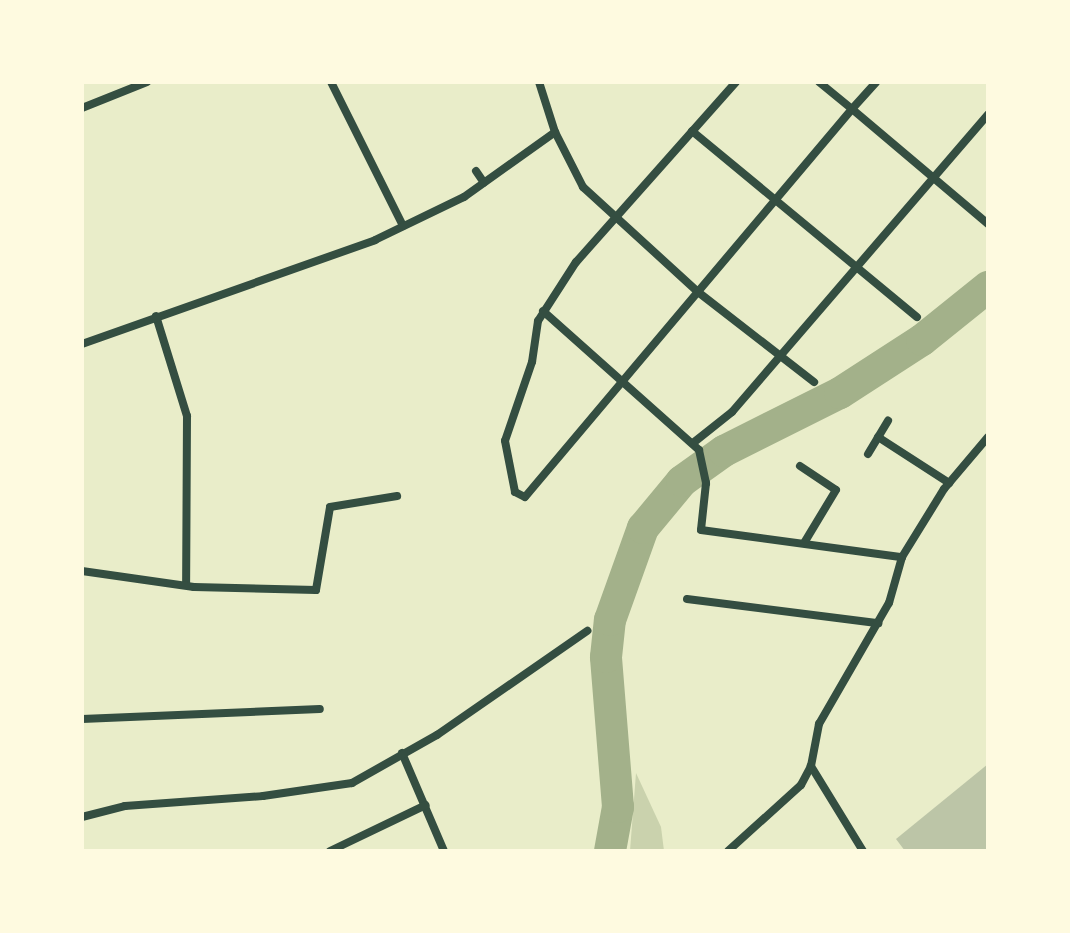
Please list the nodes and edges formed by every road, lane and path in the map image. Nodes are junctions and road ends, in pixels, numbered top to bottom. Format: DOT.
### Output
graph roads {
  1 [pos="147,82"];
  2 [pos="331,82"];
  3 [pos="539,82"];
  4 [pos="736,82"];
  5 [pos="819,82"];
  6 [pos="876,82"];
  7 [pos="82,108"];
  8 [pos="852,109"];
  9 [pos="988,114"];
  10 [pos="692,131"];
  11 [pos="555,132"];
  12 [pos="476,171"];
  13 [pos="933,177"];
  14 [pos="484,183"];
  15 [pos="775,200"];
  16 [pos="616,222"];
  17 [pos="988,224"];
  18 [pos="403,226"];
  19 [pos="857,266"];
  20 [pos="698,292"];
  21 [pos="543,311"];
  22 [pos="156,316"];
  23 [pos="917,317"];
  24 [pos="82,344"];
  25 [pos="779,357"];
  26 [pos="623,380"];
  27 [pos="814,382"];
  28 [pos="888,421"];
  29 [pos="878,437"];
  30 [pos="988,437"];
  31 [pos="696,447"];
  32 [pos="868,454"];
  33 [pos="800,466"];
  34 [pos="949,483"];
  35 [pos="397,496"];
  36 [pos="804,543"];
  37 [pos="902,557"];
  38 [pos="82,571"];
  39 [pos="186,584"];
  40 [pos="687,599"];
  41 [pos="878,623"];
  42 [pos="587,631"];
  43 [pos="320,709"];
  44 [pos="82,719"];
  45 [pos="402,753"];
  46 [pos="811,766"];
  47 [pos="426,805"];
  48 [pos="82,817"];
  49 [pos="330,851"];
  50 [pos="444,851"];
  51 [pos="728,851"];
  52 [pos="863,851"];
  1 -- 7 [label="street"];
  2 -- 18 [label="street"];
  3 -- 11 [label="street"];
  4 -- 10 [label="street"];
  5 -- 8 [label="street"];
  6 -- 8 [label="street"];
  8 -- 13 [label="street"];
  8 -- 15 [label="street"];
  9 -- 13 [label="street"];
  10 -- 15 [label="street"];
  10 -- 16 [label="street"];
  11 -- 14 [label="street"];
  11 -- 16 [label="street"];
  12 -- 14 [label="street"];
  13 -- 17 [label="street"];
  13 -- 19 [label="street"];
  14 -- 18 [label="street"];
  15 -- 19 [label="street"];
  15 -- 20 [label="street"];
  16 -- 20 [label="street"];
  16 -- 21 [label="street"];
  18 -- 22 [label="street"];
  19 -- 23 [label="street"];
  19 -- 25 [label="street"];
  20 -- 25 [label="street"];
  20 -- 26 [label="street"];
  21 -- 26 [label="street"];
  21 -- 26 [label="street"];
  22 -- 24 [label="street"];
  22 -- 39 [label="street"];
  25 -- 27 [label="street"];
  25 -- 31 [label="street"];
  26 -- 31 [label="street"];
  28 -- 29 [label="street"];
  29 -- 32 [label="street"];
  29 -- 34 [label="street"];
  30 -- 34 [label="street"];
  31 -- 36 [label="street"];
  33 -- 36 [label="street"];
  34 -- 37 [label="street"];
  35 -- 39 [label="street"];
  36 -- 37 [label="street"];
  37 -- 41 [label="street"];
  38 -- 39 [label="street"];
  40 -- 41 [label="street"];
  41 -- 46 [label="street"];
  42 -- 45 [label="street"];
  43 -- 44 [label="street"];
  45 -- 47 [label="street"];
  45 -- 48 [label="street"];
  46 -- 51 [label="street"];
  46 -- 52 [label="street"];
  47 -- 49 [label="street"];
  47 -- 50 [label="street"];
}
